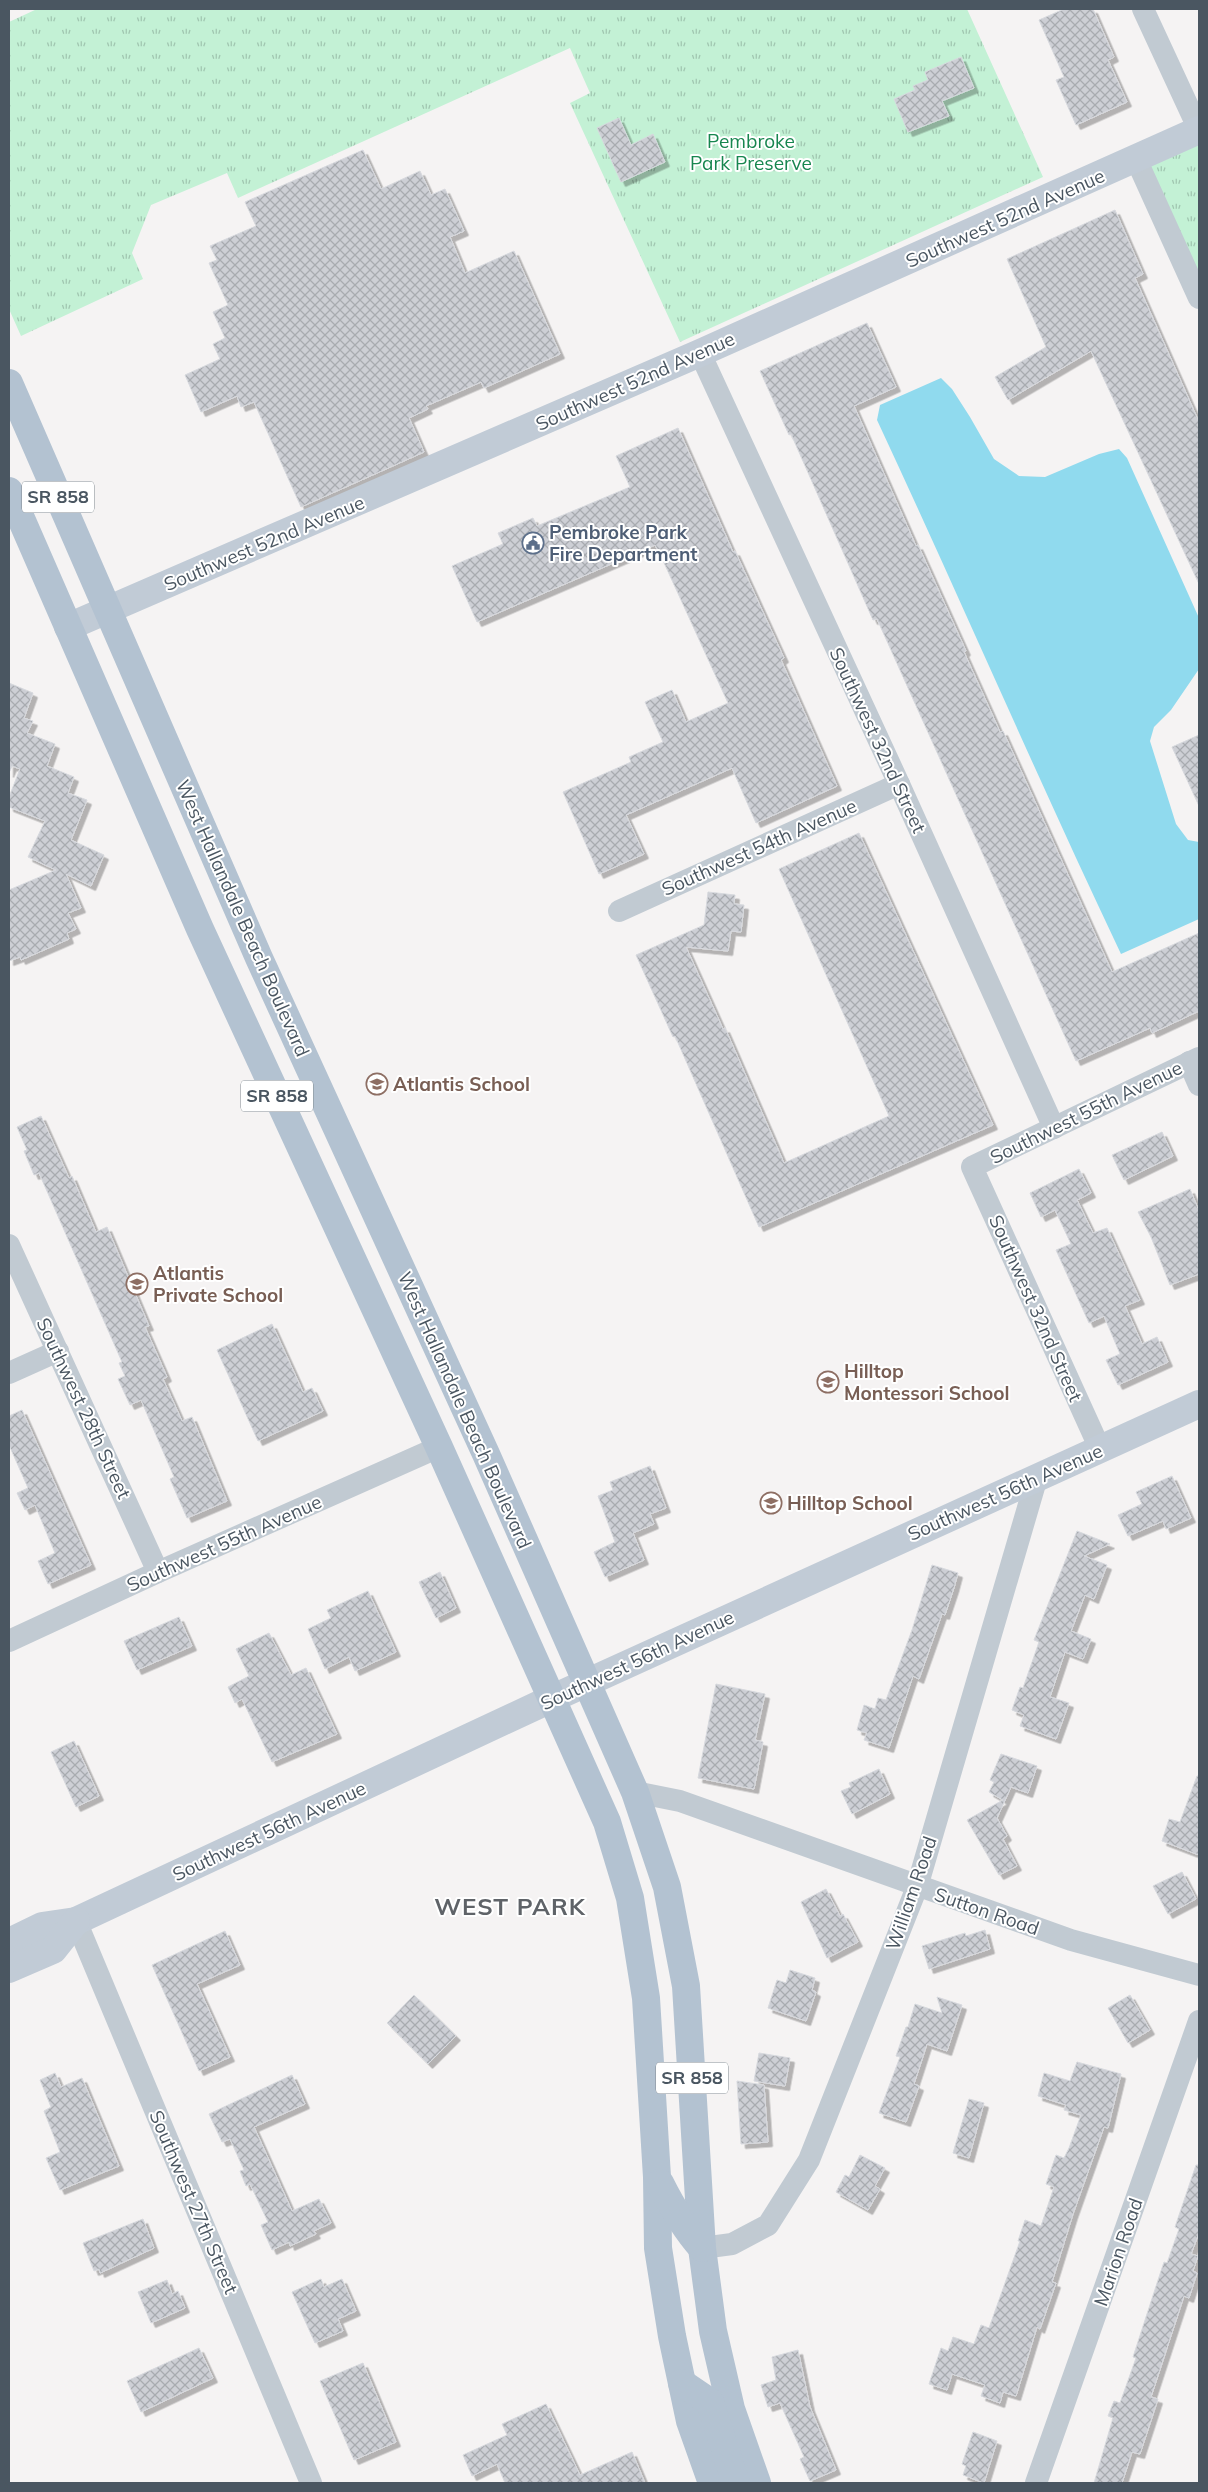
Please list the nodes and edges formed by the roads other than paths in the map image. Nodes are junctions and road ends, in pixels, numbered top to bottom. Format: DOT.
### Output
graph roads {
  1 [pos="1143,9"];
  2 [pos="1199,130"];
  3 [pos="1136,159"];
  4 [pos="1199,298"];
  5 [pos="700,353"];
  6 [pos="9,383"];
  7 [pos="9,491"];
  8 [pos="107,611"];
  9 [pos="68,627"];
  10 [pos="899,784"];
  11 [pos="619,911"];
  12 [pos="1194,1060"];
  13 [pos="1199,1085"];
  14 [pos="1054,1128"];
  15 [pos="972,1167"];
  16 [pos="9,1245"];
  17 [pos="58,1351"];
  18 [pos="9,1373"];
  19 [pos="1199,1404"];
  20 [pos="439,1448"];
  21 [pos="1100,1449"];
  22 [pos="1037,1477"];
  23 [pos="158,1572"];
  24 [pos="9,1641"];
  25 [pos="588,1683"];
  26 [pos="551,1700"];
  27 [pos="635,1792"];
  28 [pos="917,1887"];
  29 [pos="76,1921"];
  30 [pos="9,1942"];
  31 [pos="9,1969"];
  32 [pos="1199,1975"];
  33 [pos="1199,2021"];
  34 [pos="657,2177"];
  35 [pos="702,2248"];
  36 [pos="682,2383"];
  37 [pos="312,2483"];
  38 [pos="712,2483"];
  39 [pos="736,2483"];
  40 [pos="757,2483"];
  41 [pos="1036,2483"];
  1 -- 2 [label="street"];
  2 -- 3 [label="street, Southwest 52nd Avenue"];
  3 -- 4 [label="street"];
  3 -- 5 [label="street, Southwest 52nd Avenue"];
  5 -- 8 [label="street, Southwest 52nd Avenue"];
  5 -- 10 [label="street, Southwest 32nd Street"];
  6 -- 8 [label="main road, West Hallandale Beach Boulevard / SR 858"];
  7 -- 9 [label="main road, West Hallandale Beach Boulevard / SR 858"];
  8 -- 9 [label="street, Southwest 52nd Avenue"];
  8 -- 25 [label="main road, West Hallandale Beach Boulevard / SR 858"];
  9 -- 20 [label="main road, West Hallandale Beach Boulevard / SR 858"];
  10 -- 11 [label="street, Southwest 54th Avenue"];
  10 -- 14 [label="street, Southwest 32nd Street"];
  12 -- 13 [label="street"];
  12 -- 14 [label="street, Southwest 55th Avenue"];
  14 -- 15 [label="street, Southwest 55th Avenue"];
  15 -- 21 [label="street, Southwest 32nd Street"];
  16 -- 17 [label="street, Southwest 28th Street"];
  17 -- 18 [label="street"];
  17 -- 23 [label="street, Southwest 28th Street"];
  19 -- 21 [label="street, Southwest 56th Avenue"];
  20 -- 23 [label="street, Southwest 55th Avenue"];
  20 -- 26 [label="main road, West Hallandale Beach Boulevard / SR 858"];
  21 -- 22 [label="street, Southwest 56th Avenue"];
  22 -- 25 [label="street, Southwest 56th Avenue"];
  22 -- 28 [label="street, William Road"];
  23 -- 24 [label="street, Southwest 55th Avenue"];
  25 -- 26 [label="street, Southwest 56th Avenue"];
  25 -- 27 [label="main road, West Hallandale Beach Boulevard / SR 858"];
  26 -- 29 [label="street, Southwest 56th Avenue"];
  26 -- 34 [label="main road, West Hallandale Beach Boulevard / SR 858"];
  27 -- 28 [label="street, Sutton Road"];
  27 -- 35 [label="main road, West Hallandale Beach Boulevard / SR 858"];
  28 -- 32 [label="street, Sutton Road"];
  28 -- 35 [label="street, William Road"];
  29 -- 30 [label="street, Southwest 56th Avenue"];
  29 -- 31 [label="street, Southwest 56th Avenue"];
  29 -- 37 [label="street, Southwest 27th Street"];
  33 -- 41 [label="street, Marion Road"];
  34 -- 35 [label="main road"];
  34 -- 36 [label="main road, West Hallandale Beach Boulevard / SR 858"];
  35 -- 40 [label="main road, West Hallandale Beach Boulevard / SR 858"];
  36 -- 38 [label="main road, West Hallandale Beach Boulevard / SR 858"];
  36 -- 39 [label="main road"];
}
